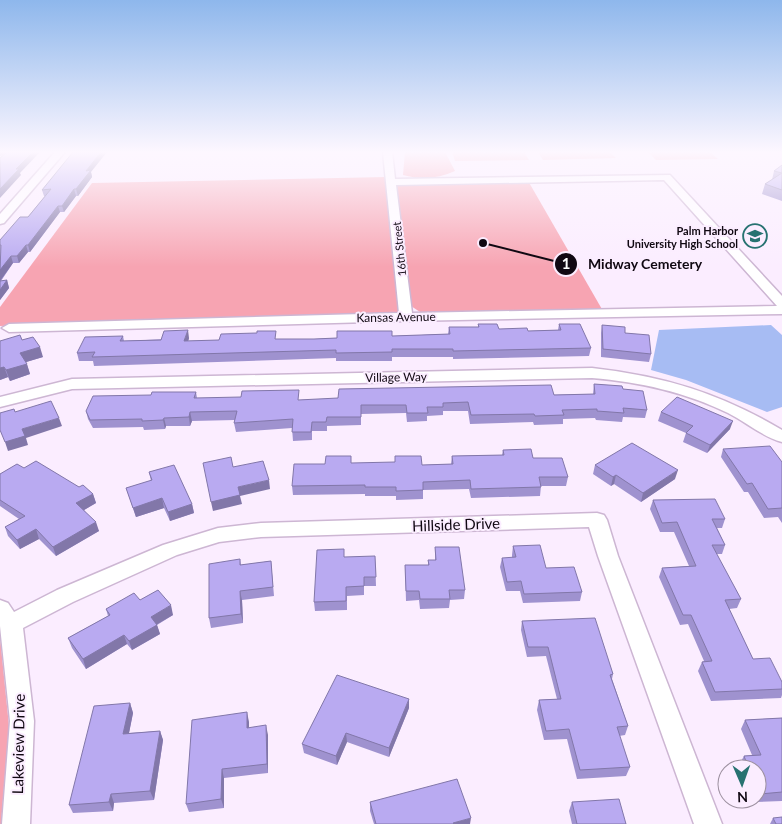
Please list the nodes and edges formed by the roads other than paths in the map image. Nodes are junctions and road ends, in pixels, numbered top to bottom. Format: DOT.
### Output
graph roads {
  1 [pos="27,190"];
  2 [pos="392,190"];
  3 [pos="679,190"];
  4 [pos="0,221"];
  5 [pos="782,304"];
  6 [pos="782,310"];
  7 [pos="406,317"];
  8 [pos="10,328"];
  9 [pos="0,402"];
  10 [pos="782,437"];
  11 [pos="5,616"];
  12 [pos="16,824"];
  13 [pos="708,824"];
  1 -- 4 [label="street"];
  2 -- 7 [label="street, 16th Street"];
  3 -- 5 [label="street"];
  6 -- 7 [label="street, Kansas Avenue"];
  7 -- 8 [label="street, Kansas Avenue"];
  9 -- 10 [label="street, Village Way"];
  11 -- 12 [label="street, Lakeview Drive"];
  11 -- 13 [label="street, Hillside Drive"];
}
